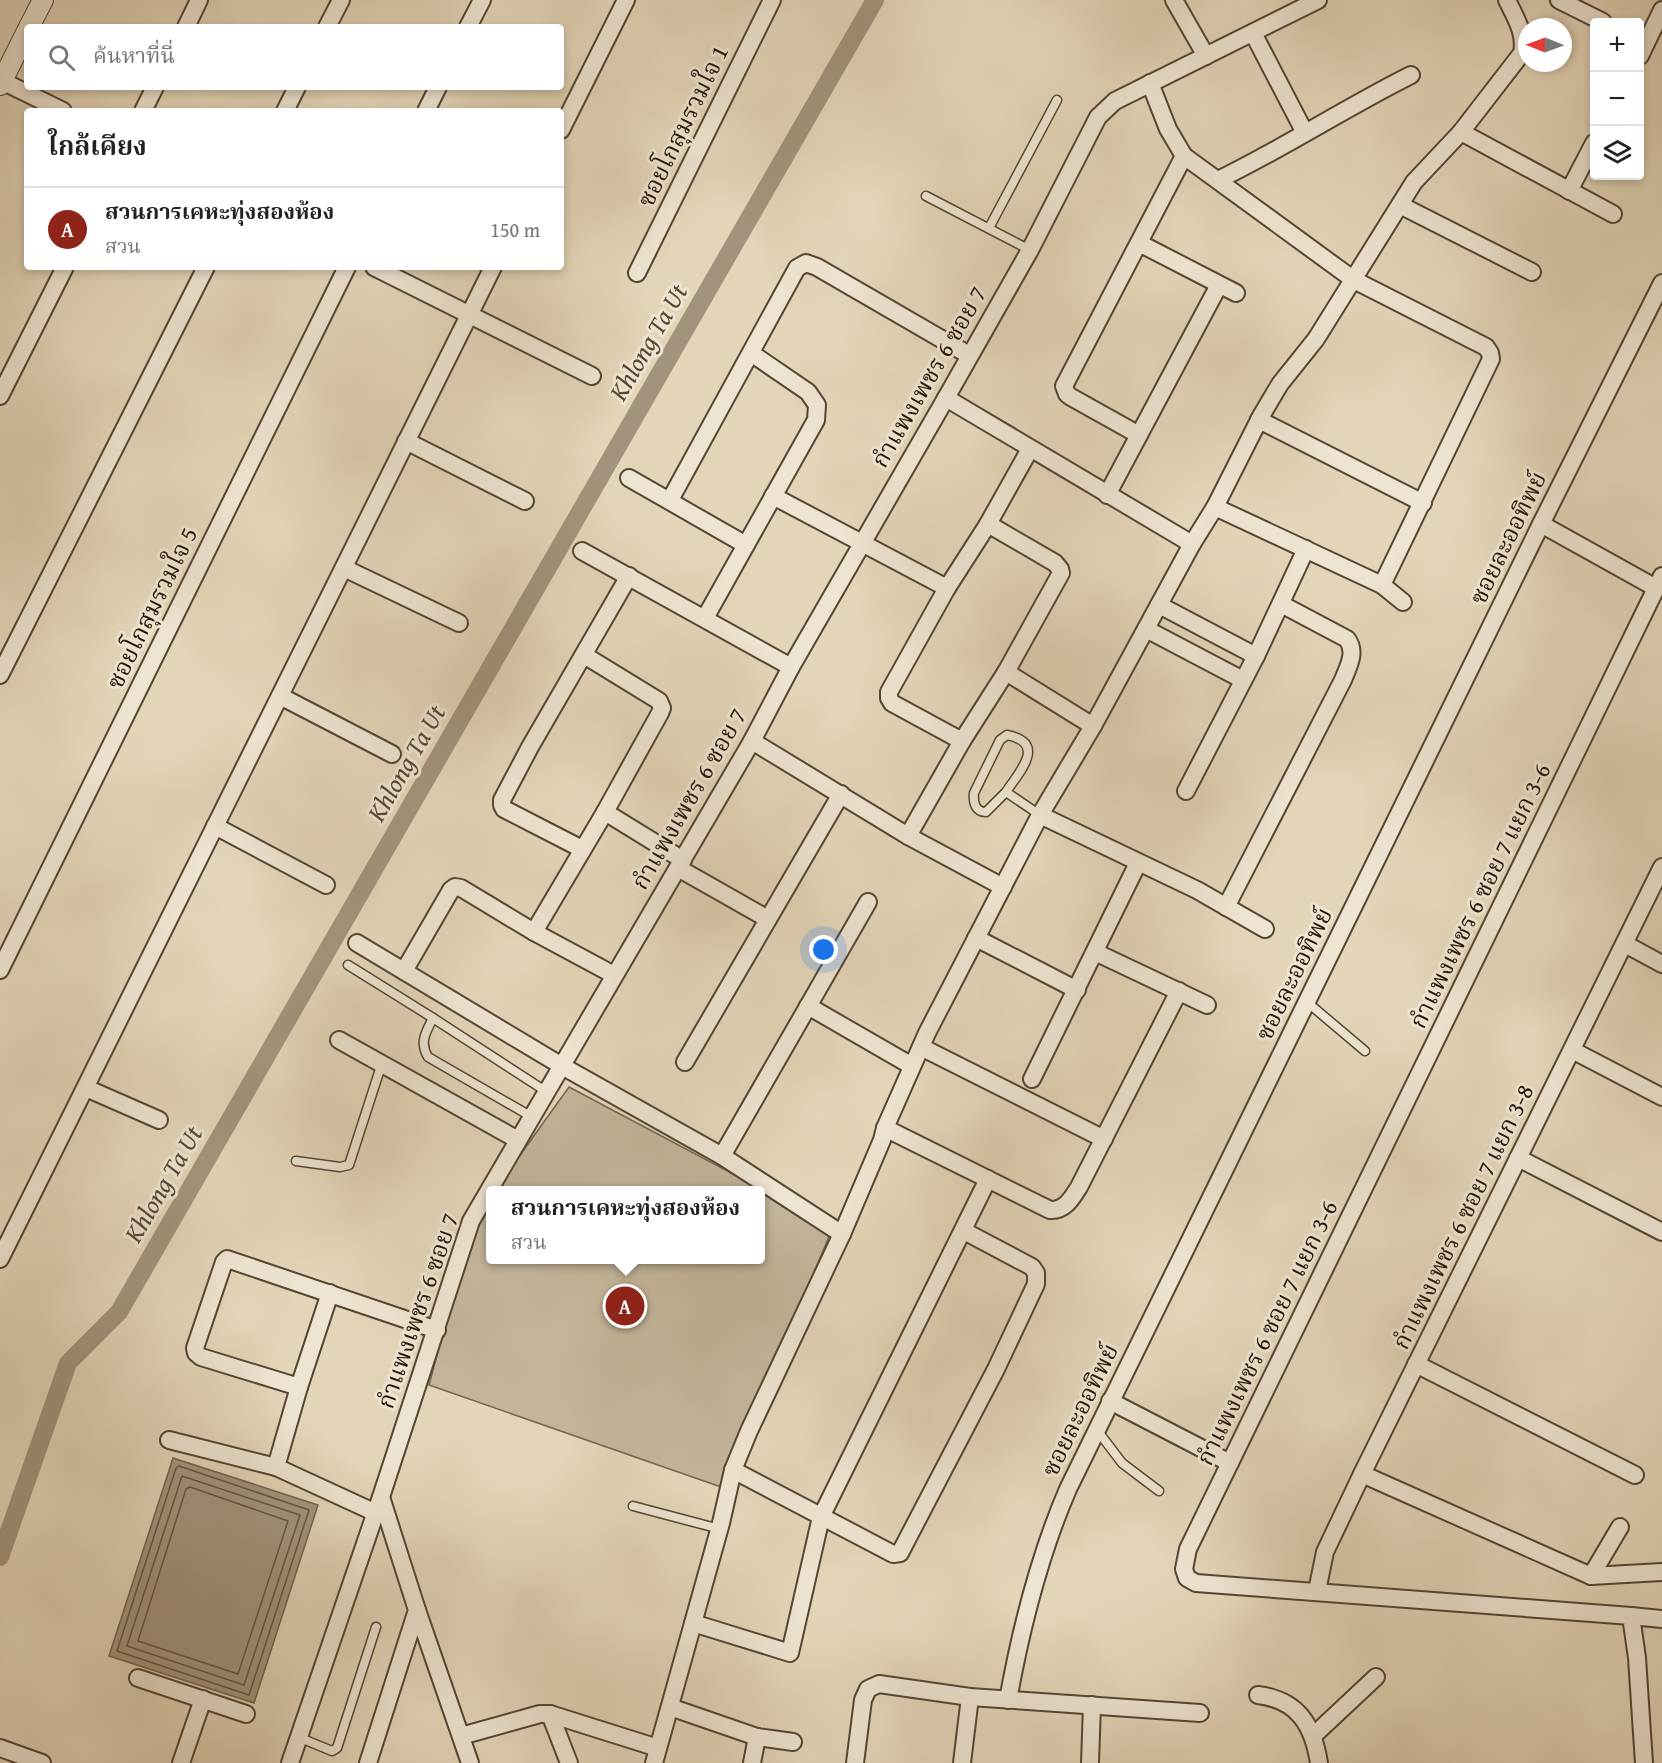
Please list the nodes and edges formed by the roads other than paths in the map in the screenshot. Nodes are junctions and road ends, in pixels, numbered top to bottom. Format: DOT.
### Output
graph roads {
  1 [pos="43,0"];
  2 [pos="199,0"];
  3 [pos="341,0"];
  4 [pos="482,0"];
  5 [pos="626,0"];
  6 [pos="772,0"];
  7 [pos="1174,0"];
  8 [pos="1318,0"];
  9 [pos="1507,0"];
  10 [pos="1559,0"];
  11 [pos="1662,10"];
  12 [pos="1595,18"];
  13 [pos="31,24"];
  14 [pos="187,24"];
  15 [pos="329,24"];
  16 [pos="470,24"];
  17 [pos="1253,33"];
  18 [pos="24,37"];
  19 [pos="1644,42"];
  20 [pos="1206,56"];
  21 [pos="1411,75"];
  22 [pos="1,83"];
  23 [pos="1150,83"];
  24 [pos="154,90"];
  25 [pos="296,90"];
  26 [pos="436,90"];
  27 [pos="1057,100"];
  28 [pos="56,108"];
  29 [pos="144,108"];
  30 [pos="286,108"];
  31 [pos="428,108"];
  32 [pos="564,124"];
  33 [pos="1461,132"];
  34 [pos="1305,133"];
  35 [pos="1590,151"];
  36 [pos="1184,156"];
  37 [pos="1218,180"];
  38 [pos="1569,191"];
  39 [pos="926,196"];
  40 [pos="1400,205"];
  41 [pos="1613,214"];
  42 [pos="989,228"];
  43 [pos="1140,243"];
  44 [pos="1030,250"];
  45 [pos="63,270"];
  46 [pos="204,270"];
  47 [pos="346,270"];
  48 [pos="380,270"];
  49 [pos="492,270"];
  50 [pos="1532,272"];
  51 [pos="637,273"];
  52 [pos="1354,280"];
  53 [pos="1662,283"];
  54 [pos="1220,285"];
  55 [pos="1236,293"];
  56 [pos="470,314"];
  57 [pos="751,354"];
  58 [pos="969,355"];
  59 [pos="592,376"];
  60 [pos="0,396"];
  61 [pos="946,398"];
  62 [pos="1259,420"];
  63 [pos="1139,435"];
  64 [pos="406,441"];
  65 [pos="1030,449"];
  66 [pos="629,478"];
  67 [pos="1107,495"];
  68 [pos="773,496"];
  69 [pos="525,501"];
  70 [pos="670,501"];
  71 [pos="1423,503"];
  72 [pos="1215,507"];
  73 [pos="988,524"];
  74 [pos="1541,524"];
  75 [pos="861,544"];
  76 [pos="1192,544"];
  77 [pos="746,545"];
  78 [pos="1306,549"];
  79 [pos="582,551"];
  80 [pos="344,568"];
  81 [pos="629,576"];
  82 [pos="1659,582"];
  83 [pos="1382,585"];
  84 [pos="947,588"];
  85 [pos="1403,602"];
  86 [pos="1281,603"];
  87 [pos="1159,605"];
  88 [pos="705,618"];
  89 [pos="459,623"];
  90 [pos="1146,629"];
  91 [pos="584,655"];
  92 [pos="1256,656"];
  93 [pos="790,667"];
  94 [pos="1006,672"];
  95 [pos="0,675"];
  96 [pos="1244,680"];
  97 [pos="280,696"];
  98 [pos="1093,726"];
  99 [pos="752,741"];
  100 [pos="962,741"];
  101 [pos="392,754"];
  102 [pos="1186,791"];
  103 [pos="1006,792"];
  104 [pos="841,794"];
  105 [pos="605,812"];
  106 [pos="1040,815"];
  107 [pos="215,826"];
  108 [pos="908,836"];
  109 [pos="582,849"];
  110 [pos="1138,863"];
  111 [pos="681,864"];
  112 [pos="1662,867"];
  113 [pos="326,885"];
  114 [pos="1002,887"];
  115 [pos="868,902"];
  116 [pos="1226,907"];
  117 [pos="768,919"];
  118 [pos="1265,929"];
  119 [pos="534,932"];
  120 [pos="976,938"];
  121 [pos="357,943"];
  122 [pos="1625,944"];
  123 [pos="1095,952"];
  124 [pos="1662,964"];
  125 [pos="348,965"];
  126 [pos="0,970"];
  127 [pos="404,971"];
  128 [pos="614,975"];
  129 [pos="1077,990"];
  130 [pos="1179,991"];
  131 [pos="1307,1002"];
  132 [pos="1207,1005"];
  133 [pos="808,1006"];
  134 [pos="433,1018"];
  135 [pos="339,1040"];
  136 [pos="921,1047"];
  137 [pos="1572,1050"];
  138 [pos="1365,1051"];
  139 [pos="685,1062"];
  140 [pos="382,1063"];
  141 [pos="562,1066"];
  142 [pos="912,1066"];
  143 [pos="1032,1079"];
  144 [pos="86,1088"];
  145 [pos="547,1092"];
  146 [pos="1662,1097"];
  147 [pos="532,1117"];
  148 [pos="159,1120"];
  149 [pos="885,1128"];
  150 [pos="1104,1139"];
  151 [pos="518,1140"];
  152 [pos="722,1156"];
  153 [pos="1518,1158"];
  154 [pos="296,1161"];
  155 [pos="988,1179"];
  156 [pos="491,1186"];
  157 [pos="486,1195"];
  158 [pos="963,1231"];
  159 [pos="1662,1232"];
  160 [pos="842,1234"];
  161 [pos="0,1259"];
  162 [pos="330,1293"];
  163 [pos="437,1329"];
  164 [pos="1416,1364"];
  165 [pos="298,1387"];
  166 [pos="1110,1401"];
  167 [pos="1097,1430"];
  168 [pos="169,1440"];
  169 [pos="1230,1463"];
  170 [pos="276,1467"];
  171 [pos="733,1470"];
  172 [pos="1362,1474"];
  173 [pos="1635,1475"];
  174 [pos="1159,1491"];
  175 [pos="378,1505"];
  176 [pos="633,1506"];
  177 [pos="821,1517"];
  178 [pos="1620,1527"];
  179 [pos="720,1529"];
  180 [pos="1662,1572"];
  181 [pos="1591,1576"];
  182 [pos="1317,1591"];
  183 [pos="417,1610"];
  184 [pos="1631,1616"];
  185 [pos="1662,1619"];
  186 [pos="693,1623"];
  187 [pos="376,1627"];
  188 [pos="1376,1677"];
  189 [pos="138,1678"];
  190 [pos="1258,1695"];
  191 [pos="970,1697"];
  192 [pos="203,1699"];
  193 [pos="1008,1700"];
  194 [pos="1092,1705"];
  195 [pos="670,1707"];
  196 [pos="1200,1713"];
  197 [pos="246,1714"];
  198 [pos="550,1714"];
  199 [pos="1313,1736"];
  200 [pos="298,1737"];
  201 [pos="757,1737"];
  202 [pos="462,1738"];
  203 [pos="793,1743"];
  204 [pos="0,1748"];
  205 [pos="656,1755"];
  206 [pos="42,1763"];
  207 [pos="181,1763"];
  208 [pos="290,1763"];
  209 [pos="368,1763"];
  210 [pos="454,1763"];
  211 [pos="470,1763"];
  212 [pos="569,1763"];
  213 [pos="752,1763"];
  214 [pos="855,1763"];
  215 [pos="962,1763"];
  216 [pos="1090,1763"];
  217 [pos="1319,1763"];
  218 [pos="1644,1763"];
  1 -- 13 [label="street"];
  2 -- 14 [label="street"];
  3 -- 15 [label="street"];
  4 -- 16 [label="street"];
  5 -- 32 [label="street"];
  6 -- 51 [label="street, ซอยโกสุมรวมใจ 1"];
  7 -- 20 [label="street"];
  8 -- 17 [label="street, กำแพงเพชร 6 ซอย 7"];
  9 -- 33 [label="street"];
  10 -- 12 [label="street"];
  11 -- 19 [label="street"];
  17 -- 20 [label="street, กำแพงเพชร 6 ซอย 7"];
  17 -- 34 [label="street"];
  18 -- 22 [label="street"];
  20 -- 23 [label="street, กำแพงเพชร 6 ซอย 7"];
  21 -- 34 [label="street"];
  22 -- 28 [label="street"];
  23 -- 36 [label="street"];
  23 -- 44 [label="street, กำแพงเพชร 6 ซอย 7"];
  24 -- 29 [label="street"];
  25 -- 30 [label="street"];
  26 -- 31 [label="street"];
  27 -- 42 [label="lane"];
  33 -- 38 [label="street"];
  33 -- 40 [label="street"];
  34 -- 37 [label="street"];
  35 -- 38 [label="street"];
  36 -- 37 [label="street"];
  36 -- 43 [label="street"];
  37 -- 52 [label="street"];
  38 -- 41 [label="street"];
  39 -- 42 [label="lane"];
  40 -- 50 [label="street"];
  40 -- 52 [label="street"];
  42 -- 44 [label="lane"];
  43 -- 54 [label="street"];
  43 -- 63 [label="street"];
  44 -- 58 [label="street, กำแพงเพชร 6 ซอย 7"];
  45 -- 60 [label="street"];
  46 -- 95 [label="street"];
  47 -- 126 [label="street, ซอยโกสุมรวมใจ 5"];
  48 -- 56 [label="street"];
  49 -- 56 [label="street"];
  52 -- 62 [label="street"];
  52 -- 71 [label="street"];
  53 -- 74 [label="street, ซอยละออทิพย์"];
  54 -- 55 [label="street"];
  54 -- 63 [label="street"];
  56 -- 59 [label="street"];
  56 -- 64 [label="street"];
  57 -- 58 [label="street"];
  57 -- 68 [label="street"];
  57 -- 70 [label="street"];
  58 -- 61 [label="street, กำแพงเพชร 6 ซอย 7"];
  61 -- 65 [label="street"];
  61 -- 75 [label="street, กำแพงเพชร 6 ซอย 7"];
  62 -- 71 [label="street"];
  62 -- 72 [label="street"];
  63 -- 67 [label="street"];
  64 -- 69 [label="street"];
  64 -- 80 [label="street"];
  65 -- 67 [label="street"];
  65 -- 73 [label="street"];
  66 -- 70 [label="street"];
  67 -- 76 [label="street"];
  68 -- 75 [label="street"];
  68 -- 77 [label="street"];
  70 -- 77 [label="street"];
  71 -- 83 [label="street"];
  72 -- 76 [label="street"];
  72 -- 78 [label="street"];
  73 -- 84 [label="street"];
  73 -- 94 [label="street"];
  74 -- 82 [label="street"];
  74 -- 131 [label="street, ซอยละออทิพย์"];
  75 -- 84 [label="street"];
  75 -- 93 [label="street, กำแพงเพชร 6 ซอย 7"];
  76 -- 87 [label="street"];
  77 -- 88 [label="street"];
  78 -- 83 [label="street"];
  78 -- 86 [label="street"];
  79 -- 81 [label="street"];
  80 -- 89 [label="street"];
  80 -- 97 [label="street"];
  81 -- 88 [label="street"];
  81 -- 91 [label="street"];
  82 -- 169 [label="street, กำแพงเพชร 6 ซอย 7 แยก 3-6"];
  83 -- 85 [label="street"];
  84 -- 100 [label="street"];
  86 -- 92 [label="street"];
  86 -- 116 [label="street"];
  87 -- 90 [label="street"];
  87 -- 92 [label="street"];
  88 -- 93 [label="street"];
  90 -- 96 [label="street"];
  90 -- 98 [label="street"];
  91 -- 105 [label="street"];
  91 -- 109 [label="street"];
  92 -- 96 [label="street"];
  93 -- 99 [label="street, กำแพงเพชร 6 ซอย 7"];
  94 -- 98 [label="street"];
  94 -- 100 [label="street"];
  96 -- 102 [label="street"];
  97 -- 101 [label="street"];
  97 -- 107 [label="street"];
  98 -- 106 [label="street"];
  99 -- 104 [label="street"];
  99 -- 111 [label="street, กำแพงเพชร 6 ซอย 7"];
  100 -- 108 [label="street"];
  103 -- 103 [label="lane"];
  103 -- 106 [label="lane"];
  104 -- 108 [label="street"];
  104 -- 117 [label="street"];
  105 -- 109 [label="street"];
  105 -- 111 [label="street"];
  106 -- 110 [label="street"];
  106 -- 114 [label="street"];
  107 -- 113 [label="street"];
  107 -- 144 [label="street"];
  108 -- 114 [label="street"];
  109 -- 119 [label="street"];
  110 -- 116 [label="street"];
  110 -- 123 [label="street"];
  111 -- 117 [label="street"];
  111 -- 128 [label="street, กำแพงเพชร 6 ซอย 7"];
  112 -- 122 [label="street, กำแพงเพชร 6 ซอย 7 แยก 3-8"];
  114 -- 120 [label="street"];
  115 -- 133 [label="street"];
  116 -- 118 [label="street"];
  117 -- 139 [label="street"];
  119 -- 127 [label="street"];
  119 -- 128 [label="street"];
  120 -- 129 [label="street"];
  120 -- 136 [label="street"];
  121 -- 127 [label="street"];
  122 -- 124 [label="street"];
  122 -- 137 [label="street, กำแพงเพชร 6 ซอย 7 แยก 3-8"];
  123 -- 129 [label="street"];
  123 -- 130 [label="street"];
  125 -- 134 [label="lane"];
  127 -- 141 [label="street"];
  128 -- 141 [label="street, กำแพงเพชร 6 ซอย 7"];
  129 -- 143 [label="street"];
  130 -- 132 [label="street"];
  130 -- 150 [label="street"];
  131 -- 138 [label="lane"];
  131 -- 166 [label="street, ซอยละออทิพย์"];
  133 -- 142 [label="street"];
  133 -- 152 [label="street"];
  134 -- 145 [label="lane"];
  134 -- 147 [label="lane"];
  135 -- 140 [label="street"];
  136 -- 142 [label="street"];
  136 -- 150 [label="street"];
  137 -- 146 [label="street"];
  137 -- 153 [label="street, กำแพงเพชร 6 ซอย 7 แยก 3-8"];
  140 -- 151 [label="street"];
  140 -- 154 [label="lane"];
  141 -- 145 [label="street, กำแพงเพชร 6 ซอย 7"];
  141 -- 152 [label="street"];
  142 -- 149 [label="street"];
  144 -- 148 [label="street"];
  144 -- 161 [label="street"];
  145 -- 147 [label="street, กำแพงเพชร 6 ซอย 7"];
  147 -- 151 [label="street, กำแพงเพชร 6 ซอย 7"];
  149 -- 155 [label="street"];
  149 -- 160 [label="street"];
  150 -- 155 [label="street"];
  151 -- 156 [label="street, กำแพงเพชร 6 ซอย 7"];
  152 -- 160 [label="street"];
  153 -- 159 [label="street"];
  153 -- 164 [label="street, กำแพงเพชร 6 ซอย 7 แยก 3-8"];
  155 -- 158 [label="street"];
  157 -- 163 [label="street, กำแพงเพชร 6 ซอย 7"];
  158 -- 177 [label="street"];
  158 -- 177 [label="street"];
  160 -- 171 [label="street"];
  162 -- 163 [label="street"];
  162 -- 165 [label="street"];
  162 -- 165 [label="street"];
  163 -- 175 [label="street, กำแพงเพชร 6 ซอย 7"];
  164 -- 172 [label="street, กำแพงเพชร 6 ซอย 7 แยก 3-8"];
  164 -- 173 [label="street"];
  165 -- 170 [label="street"];
  166 -- 167 [label="street, ซอยละออทิพย์"];
  166 -- 169 [label="street"];
  167 -- 174 [label="lane"];
  167 -- 193 [label="street, ซอยละออทิพย์"];
  168 -- 170 [label="street"];
  169 -- 182 [label="street, กำแพงเพชร 6 ซอย 7 แยก 3-6"];
  170 -- 175 [label="street"];
  171 -- 177 [label="street"];
  171 -- 179 [label="street"];
  172 -- 181 [label="street"];
  172 -- 182 [label="street, กำแพงเพชร 6 ซอย 7 แยก 3-8"];
  175 -- 183 [label="street"];
  175 -- 200 [label="street, กำแพงเพชร 6 ซอย 7"];
  176 -- 179 [label="lane"];
  177 -- 186 [label="street"];
  178 -- 181 [label="street"];
  179 -- 186 [label="street"];
  180 -- 181 [label="street"];
  182 -- 184 [label="street, กำแพงเพชร 6 ซอย 7 แยก 3-6"];
  183 -- 202 [label="street"];
  183 -- 209 [label="street"];
  184 -- 185 [label="street, กำแพงเพชร 6 ซอย 7 แยก 3-6"];
  184 -- 218 [label="street"];
  186 -- 195 [label="street"];
  187 -- 200 [label="lane"];
  188 -- 199 [label="street"];
  189 -- 192 [label="street"];
  190 -- 199 [label="street"];
  191 -- 193 [label="street"];
  191 -- 214 [label="street"];
  191 -- 215 [label="street"];
  192 -- 197 [label="street"];
  192 -- 207 [label="street"];
  193 -- 194 [label="street"];
  194 -- 196 [label="street"];
  194 -- 216 [label="street"];
  195 -- 201 [label="street"];
  195 -- 205 [label="street"];
  198 -- 202 [label="street"];
  198 -- 205 [label="street"];
  198 -- 212 [label="street"];
  199 -- 217 [label="street"];
  200 -- 208 [label="street, กำแพงเพชร 6 ซอย 7"];
  201 -- 203 [label="street"];
  201 -- 213 [label="street"];
  202 -- 210 [label="street"];
  202 -- 211 [label="street"];
  204 -- 206 [label="street"];
}
